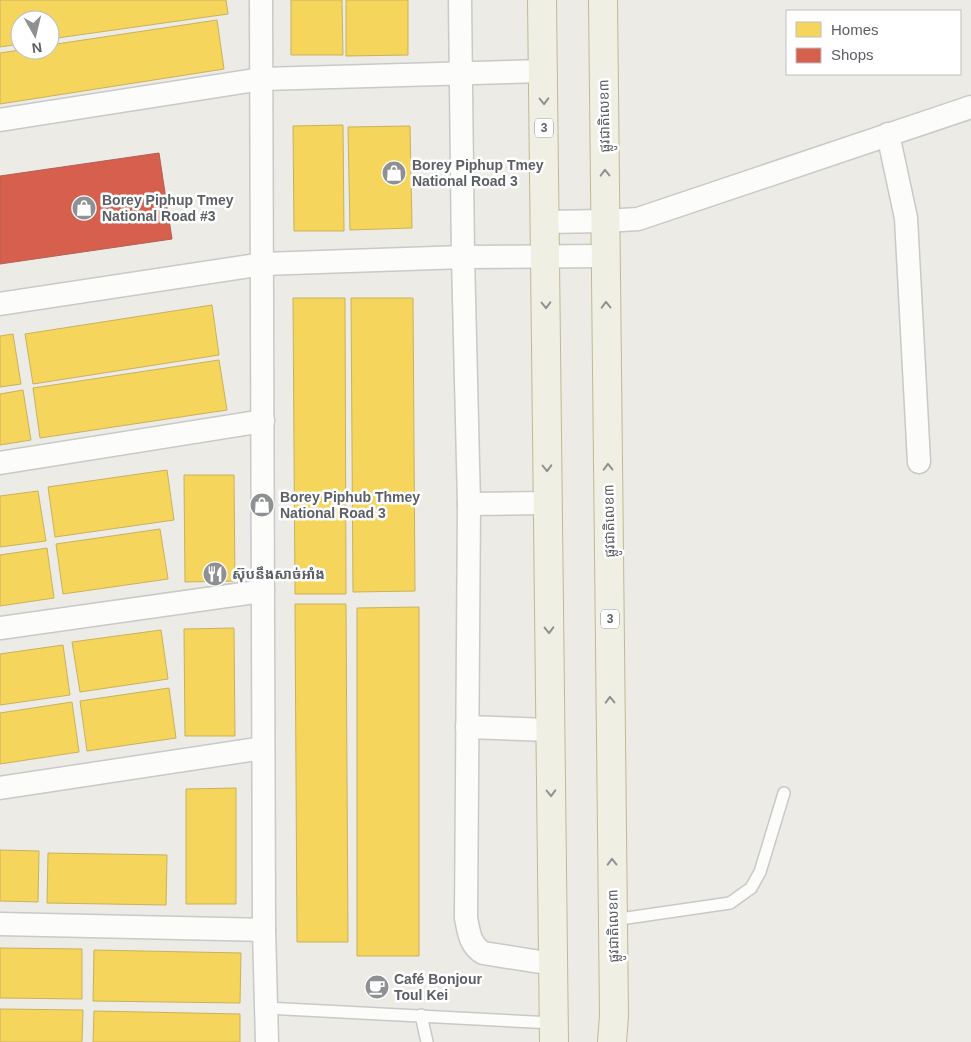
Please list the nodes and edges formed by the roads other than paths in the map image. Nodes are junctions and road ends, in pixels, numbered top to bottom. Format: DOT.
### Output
graph roads {
  1 [pos="261,0"];
  2 [pos="460,0"];
  3 [pos="542,0"];
  4 [pos="603,0"];
  5 [pos="543,71"];
  6 [pos="461,73"];
  7 [pos="262,79"];
  8 [pos="971,107"];
  9 [pos="0,120"];
  10 [pos="888,134"];
  11 [pos="545,222"];
  12 [pos="606,222"];
  13 [pos="545,256"];
  14 [pos="606,256"];
  15 [pos="463,257"];
  16 [pos="263,264"];
  17 [pos="0,304"];
  18 [pos="263,421"];
  19 [pos="919,462"];
  20 [pos="0,463"];
  21 [pos="548,503"];
  22 [pos="469,504"];
  23 [pos="263,591"];
  24 [pos="0,628"];
  25 [pos="467,727"];
  26 [pos="550,730"];
  27 [pos="263,748"];
  28 [pos="0,788"];
  29 [pos="784,793"];
  30 [pos="613,920"];
  31 [pos="0,924"];
  32 [pos="264,930"];
  33 [pos="553,964"];
  34 [pos="266,1008"];
  35 [pos="421,1015"];
  36 [pos="554,1032"];
  37 [pos="267,1042"];
  38 [pos="427,1042"];
  39 [pos="612,1042"];
  1 -- 7 [label="street"];
  2 -- 6 [label="street"];
  3 -- 5 [label="highway, 3"];
  12 -- 4 [label="highway, ផ្លូវជាតិលេខ៣ / 3, one-way"];
  5 -- 6 [label="street"];
  5 -- 11 [label="highway, 3, one-way"];
  6 -- 7 [label="street"];
  6 -- 15 [label="street"];
  7 -- 9 [label="street"];
  7 -- 16 [label="street"];
  8 -- 10 [label="street"];
  10 -- 12 [label="street"];
  10 -- 19 [label="street"];
  11 -- 12 [label="street"];
  11 -- 13 [label="highway, 3"];
  12 -- 14 [label="highway, ផ្លូវជាតិលេខ៣ / 3"];
  13 -- 14 [label="street"];
  13 -- 15 [label="street"];
  13 -- 21 [label="highway, 3, one-way"];
  30 -- 14 [label="highway, ផ្លូវជាតិលេខ៣ / 3, one-way"];
  15 -- 16 [label="street"];
  15 -- 22 [label="street"];
  16 -- 17 [label="street"];
  16 -- 18 [label="street"];
  18 -- 20 [label="street"];
  18 -- 23 [label="street"];
  21 -- 22 [label="street"];
  21 -- 26 [label="highway, 3, one-way"];
  22 -- 25 [label="street"];
  23 -- 24 [label="street"];
  23 -- 27 [label="street"];
  25 -- 26 [label="street"];
  25 -- 33 [label="street"];
  26 -- 33 [label="highway, 3, one-way"];
  27 -- 28 [label="street"];
  27 -- 32 [label="street"];
  29 -- 30 [label="lane"];
  30 -- 39 [label="highway, ផ្លូវជាតិលេខ៣ / 3"];
  31 -- 32 [label="street"];
  32 -- 34 [label="street"];
  33 -- 36 [label="highway, 3"];
  34 -- 35 [label="lane"];
  34 -- 37 [label="street"];
  35 -- 36 [label="lane"];
  35 -- 38 [label="lane"];
}
